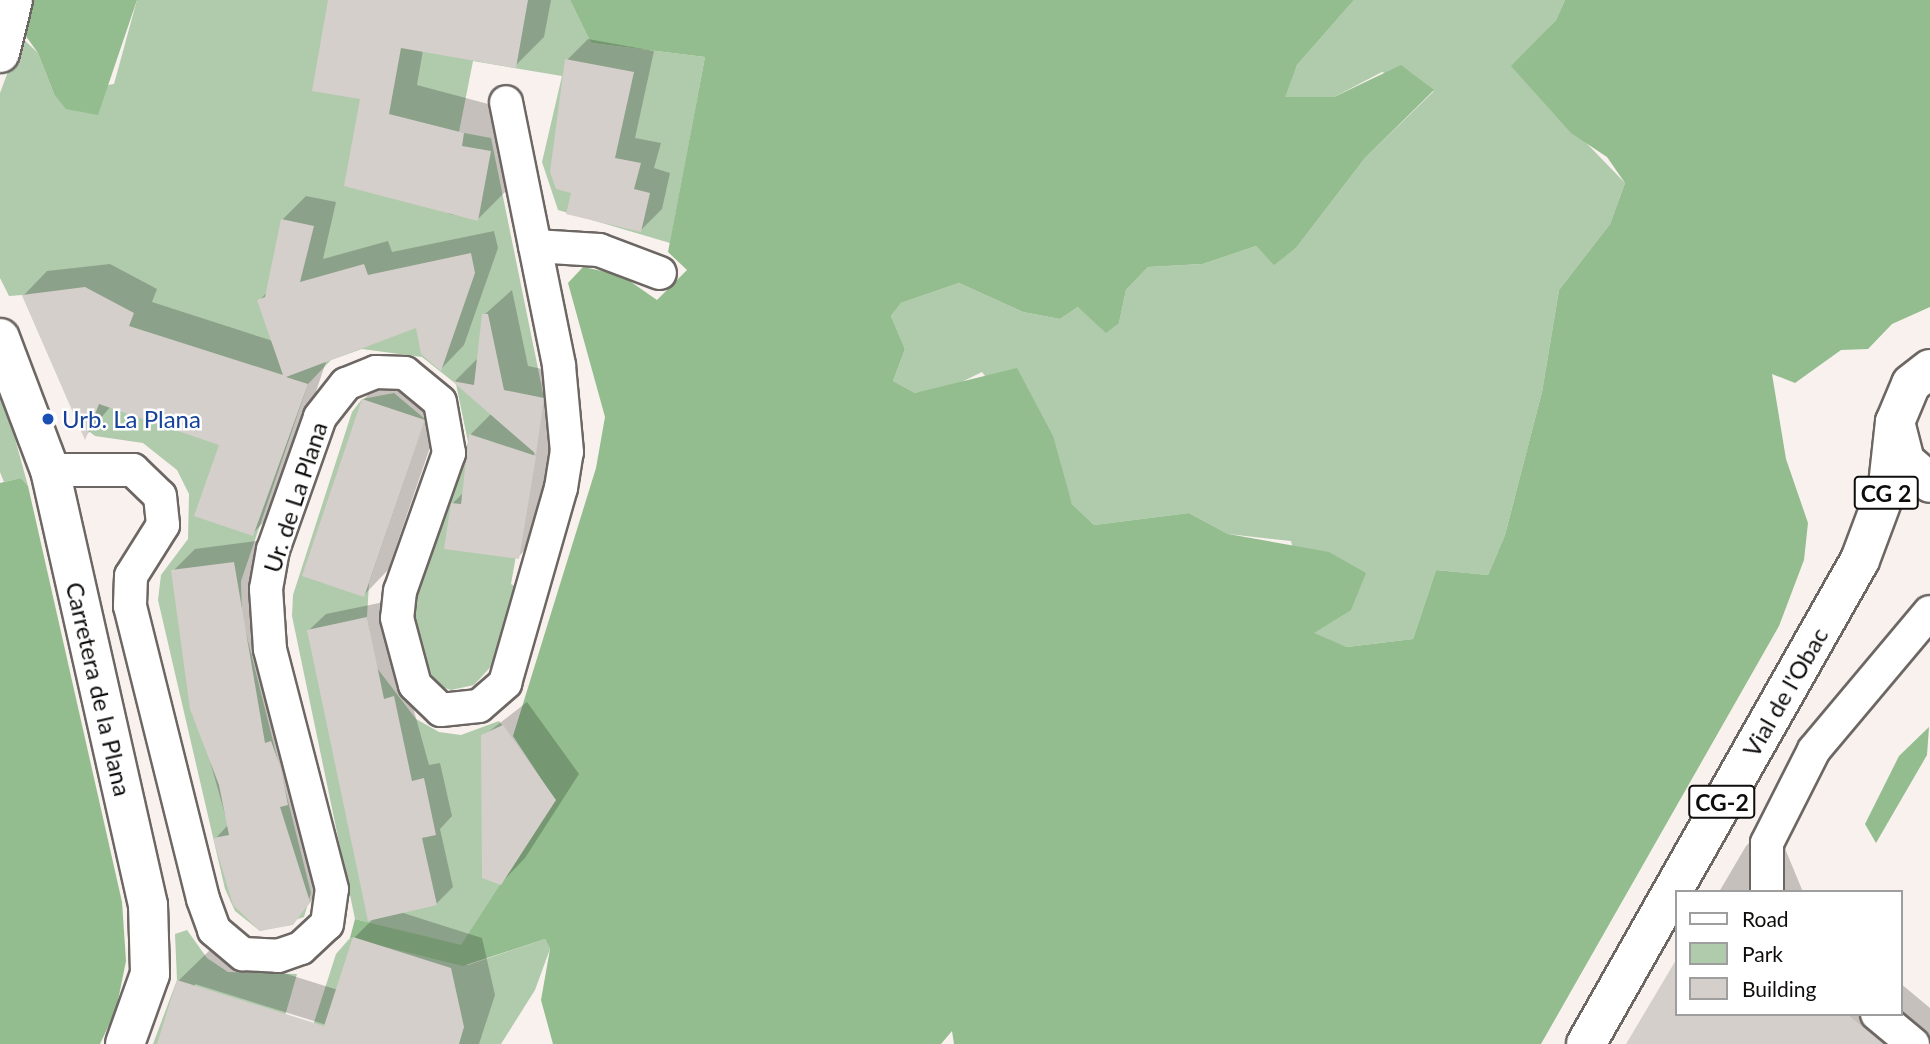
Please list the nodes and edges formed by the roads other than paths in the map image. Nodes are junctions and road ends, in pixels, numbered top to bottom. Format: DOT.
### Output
graph roads {
  1 [pos="13,0"];
  2 [pos="0,53"];
  3 [pos="506,102"];
  4 [pos="535,246"];
  5 [pos="660,273"];
  6 [pos="0,338"];
  7 [pos="1924,371"];
  8 [pos="1895,422"];
  9 [pos="50,470"];
  10 [pos="1930,483"];
  11 [pos="1930,491"];
  12 [pos="1860,560"];
  13 [pos="1930,612"];
  14 [pos="1767,890"];
  15 [pos="1879,1016"];
  16 [pos="125,1044"];
  17 [pos="1586,1044"];
  18 [pos="1913,1044"];
  1 -- 2 [label="main road"];
  3 -- 4 [label="street, Ur. de La Plana"];
  4 -- 5 [label="street"];
  4 -- 9 [label="street, Ur. de La Plana"];
  6 -- 9 [label="main road, Carretera de la Plana"];
  7 -- 8 [label="main road, CG 2"];
  8 -- 10 [label="main road, CG 2"];
  8 -- 12 [label="main road, Vial de l'Obac / CG 2"];
  9 -- 16 [label="main road, Carretera de la Plana"];
  11 -- 12 [label="main road, Vial de l'Obac / CG 2"];
  12 -- 17 [label="main road, Vial de l'Obac / CG-2"];
  13 -- 14 [label="street"];
  15 -- 18 [label="street"];
}
